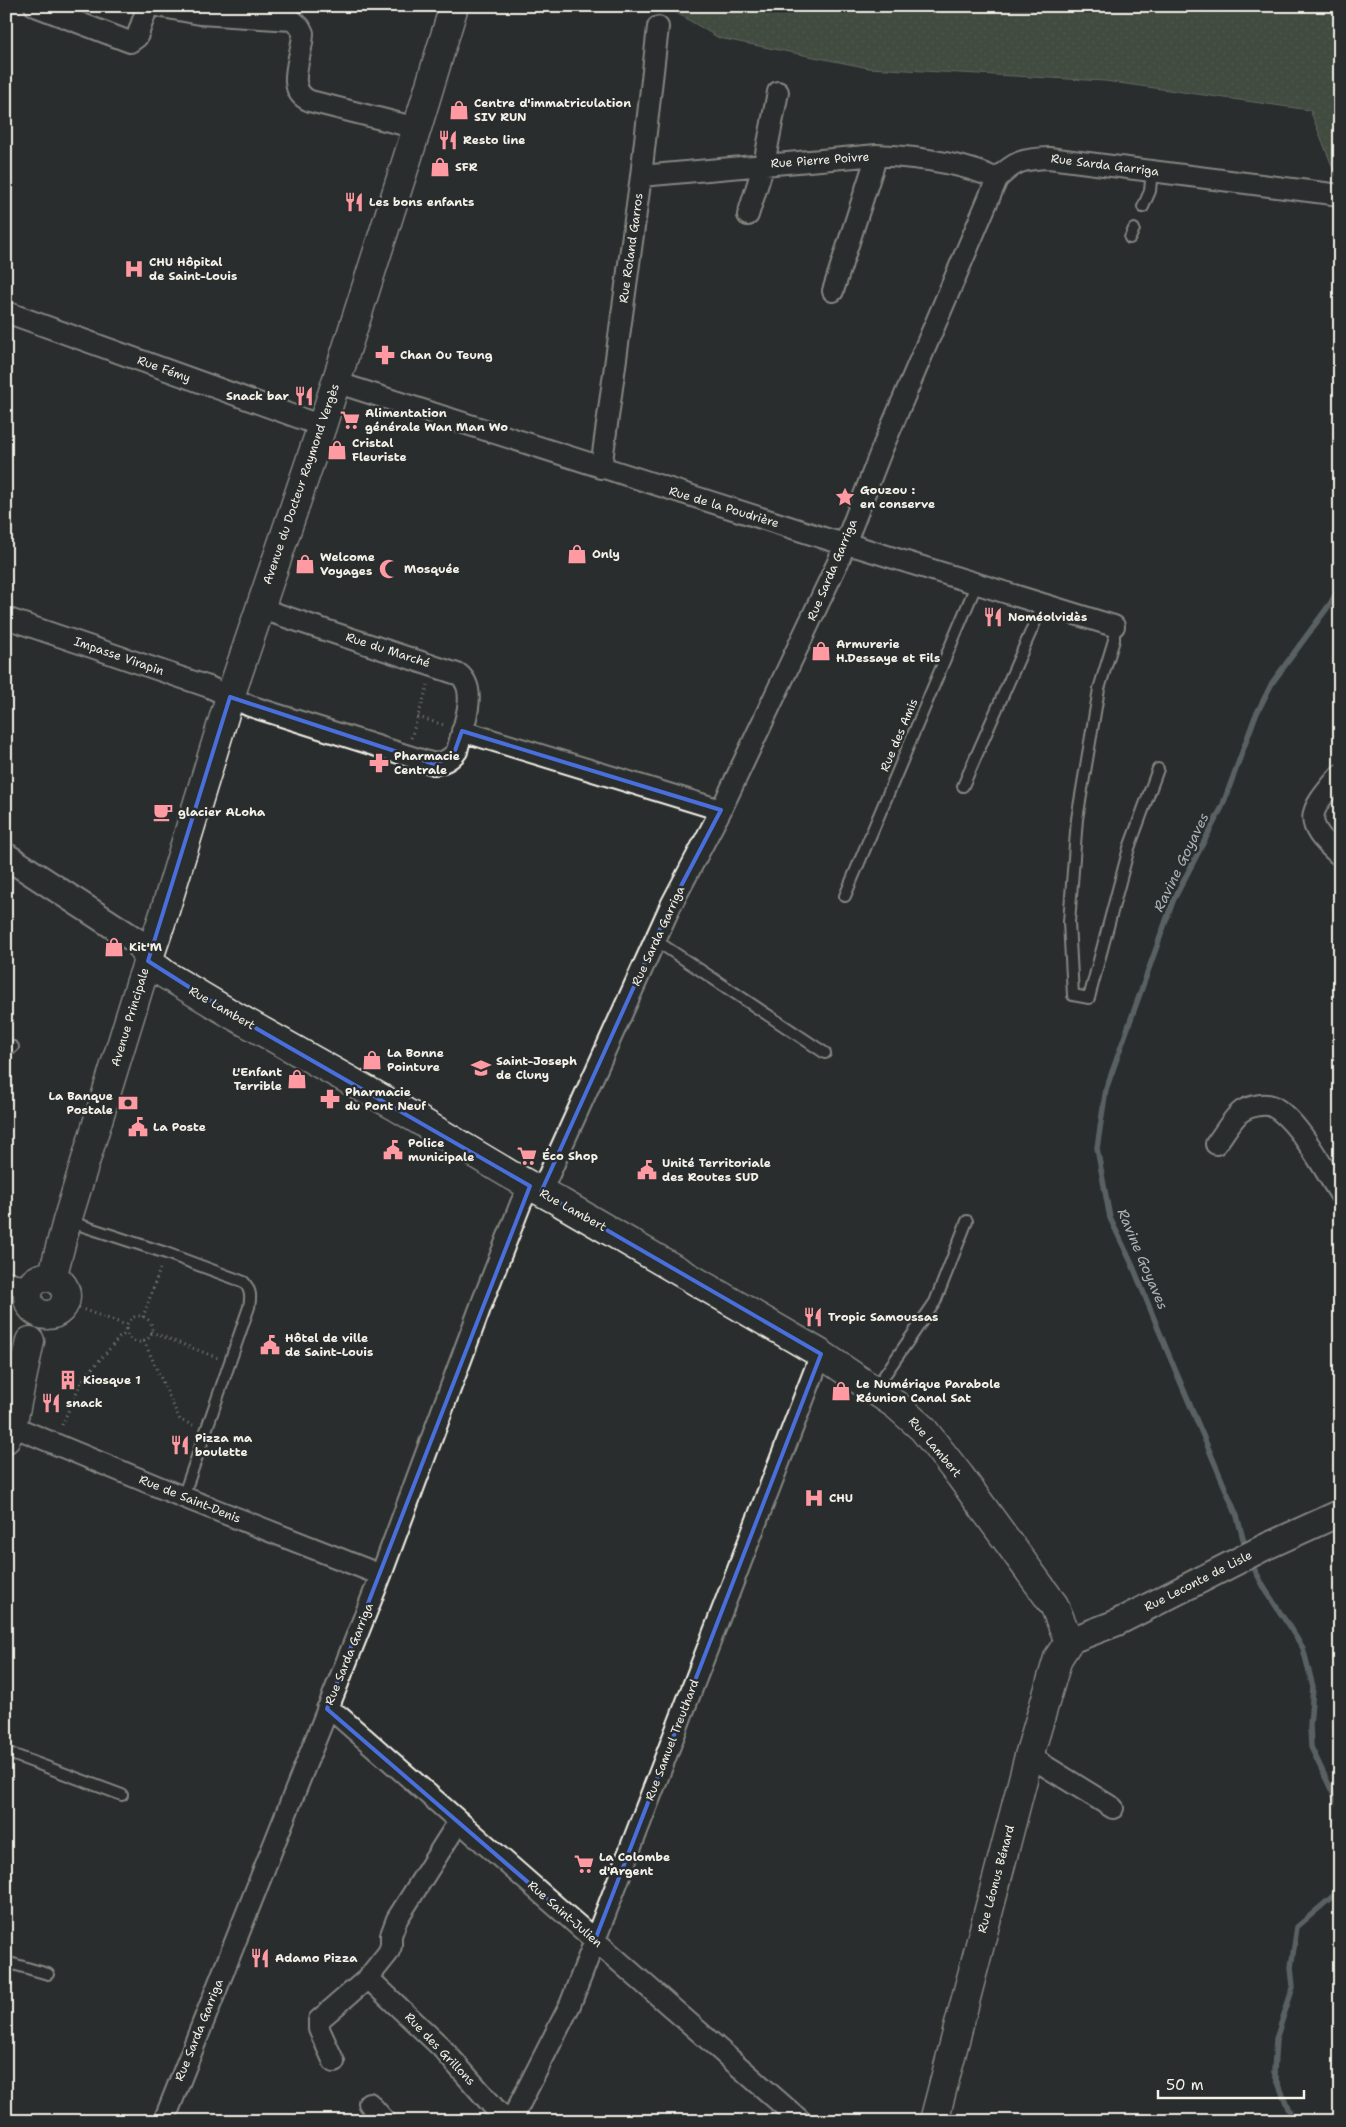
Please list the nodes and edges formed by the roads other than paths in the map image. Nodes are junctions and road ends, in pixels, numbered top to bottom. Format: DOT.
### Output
graph roads {
  1 [pos="35,6"];
  2 [pos="150,6"];
  3 [pos="157,6"];
  4 [pos="454,6"];
  5 [pos="658,27"];
  6 [pos="778,92"];
  7 [pos="417,128"];
  8 [pos="877,155"];
  9 [pos="764,164"];
  10 [pos="1152,170"];
  11 [pos="641,176"];
  12 [pos="997,179"];
  13 [pos="1340,195"];
  14 [pos="1143,207"];
  15 [pos="748,216"];
  16 [pos="833,291"];
  17 [pos="6,312"];
  18 [pos="335,382"];
  19 [pos="322,426"];
  20 [pos="601,468"];
  21 [pos="844,544"];
  22 [pos="977,584"];
  23 [pos="1043,604"];
  24 [pos="259,608"];
  25 [pos="6,618"];
  26 [pos="1114,626"];
  27 [pos="230,697"];
  28 [pos="462,731"];
  29 [pos="1158,769"];
  30 [pos="1340,776"];
  31 [pos="963,786"];
  32 [pos="721,810"];
  33 [pos="6,856"];
  34 [pos="1340,856"];
  35 [pos="844,896"];
  36 [pos="655,940"];
  37 [pos="148,961"];
  38 [pos="825,1053"];
  39 [pos="1216,1144"];
  40 [pos="535,1189"];
  41 [pos="1340,1194"];
  42 [pos="67,1221"];
  43 [pos="967,1221"];
  44 [pos="29,1283"];
  45 [pos="40,1314"];
  46 [pos="821,1354"];
  47 [pos="874,1389"];
  48 [pos="8,1422"];
  49 [pos="183,1497"];
  50 [pos="1335,1517"];
  51 [pos="381,1575"];
  52 [pos="1069,1641"];
  53 [pos="327,1709"];
  54 [pos="6,1752"];
  55 [pos="1029,1756"];
  56 [pos="122,1795"];
  57 [pos="1113,1808"];
  58 [pos="459,1821"];
  59 [pos="595,1940"];
  60 [pos="6,1962"];
  61 [pos="48,1974"];
  62 [pos="368,1978"];
  63 [pos="334,2062"];
  64 [pos="369,2103"];
  65 [pos="511,2120"];
  66 [pos="164,2121"];
  67 [pos="385,2121"];
  68 [pos="801,2121"];
  69 [pos="934,2121"];
  1 -- 2 [label="street"];
  3 -- 7 [label="street"];
  4 -- 7 [label="main road, Avenue du Docteur Raymond Vergès"];
  5 -- 11 [label="street, Rue Roland Garros"];
  6 -- 9 [label="street"];
  7 -- 18 [label="main road, Avenue du Docteur Raymond Vergès"];
  8 -- 9 [label="street, Rue Pierre Poivre"];
  8 -- 12 [label="street, Rue Pierre Poivre"];
  8 -- 16 [label="street"];
  9 -- 11 [label="street, Rue Pierre Poivre"];
  9 -- 15 [label="street"];
  10 -- 12 [label="street, Rue Sarda Garriga"];
  10 -- 13 [label="street, Rue Sarda Garriga"];
  10 -- 14 [label="lane"];
  11 -- 20 [label="street, Rue Roland Garros"];
  12 -- 21 [label="street, Rue Sarda Garriga"];
  17 -- 19 [label="street, Rue Fémy"];
  18 -- 19 [label="main road, Avenue du Docteur Raymond Vergès"];
  18 -- 20 [label="street, Rue de la Poudrière"];
  19 -- 24 [label="main road, Avenue du Docteur Raymond Vergès"];
  20 -- 21 [label="street, Rue de la Poudrière"];
  21 -- 22 [label="street, Rue de la Poudrière"];
  21 -- 32 [label="street, Rue Sarda Garriga"];
  22 -- 23 [label="street, Rue de la Poudrière"];
  22 -- 35 [label="lane, Rue des Amis"];
  23 -- 26 [label="street, Rue de la Poudrière"];
  23 -- 31 [label="lane"];
  24 -- 27 [label="main road, Avenue du Docteur Raymond Vergès"];
  24 -- 28 [label="street, Rue du Marché"];
  25 -- 27 [label="street, Impasse Virapin"];
  26 -- 29 [label="lane"];
  27 -- 28 [label="street, Rue du Marché"];
  27 -- 37 [label="main road, Avenue du Docteur Raymond Vergès"];
  28 -- 32 [label="street"];
  30 -- 34 [label="street"];
  32 -- 36 [label="street, Rue Sarda Garriga"];
  33 -- 37 [label="street, Rue Lambert"];
  36 -- 38 [label="lane"];
  36 -- 40 [label="street, Rue Sarda Garriga"];
  37 -- 40 [label="main road, Rue Lambert"];
  37 -- 42 [label="main road, Avenue Principale"];
  39 -- 41 [label="street"];
  40 -- 46 [label="main road, Rue Lambert"];
  40 -- 51 [label="street, Rue Sarda Garriga"];
  42 -- 44 [label="main road"];
  42 -- 49 [label="lane"];
  43 -- 47 [label="lane"];
  44 -- 45 [label="main road"];
  44 -- 45 [label="main road"];
  45 -- 48 [label="main road"];
  46 -- 47 [label="main road, Rue Lambert"];
  46 -- 59 [label="street, Rue Samuel Treuthard"];
  47 -- 52 [label="main road, Rue Lambert"];
  48 -- 49 [label="street, Rue de Saint-Denis"];
  49 -- 51 [label="street, Rue de Saint-Denis"];
  50 -- 52 [label="street, Rue Leconte de Lisle"];
  51 -- 53 [label="street, Rue Sarda Garriga"];
  52 -- 55 [label="main road, Rue Léonus Bénard"];
  53 -- 58 [label="street, Rue Saint-Julien"];
  53 -- 66 [label="street, Rue Sarda Garriga"];
  54 -- 56 [label="lane"];
  55 -- 57 [label="street"];
  55 -- 69 [label="main road, Rue Léonus Bénard"];
  58 -- 59 [label="street, Rue Saint-Julien"];
  58 -- 62 [label="street"];
  59 -- 65 [label="street, Rue Samuel Treuthard"];
  59 -- 68 [label="street, Rue Saint-Julien"];
  60 -- 61 [label="lane"];
  62 -- 63 [label="street"];
  62 -- 65 [label="street, Rue des Grillons"];
  64 -- 67 [label="street"];
}
